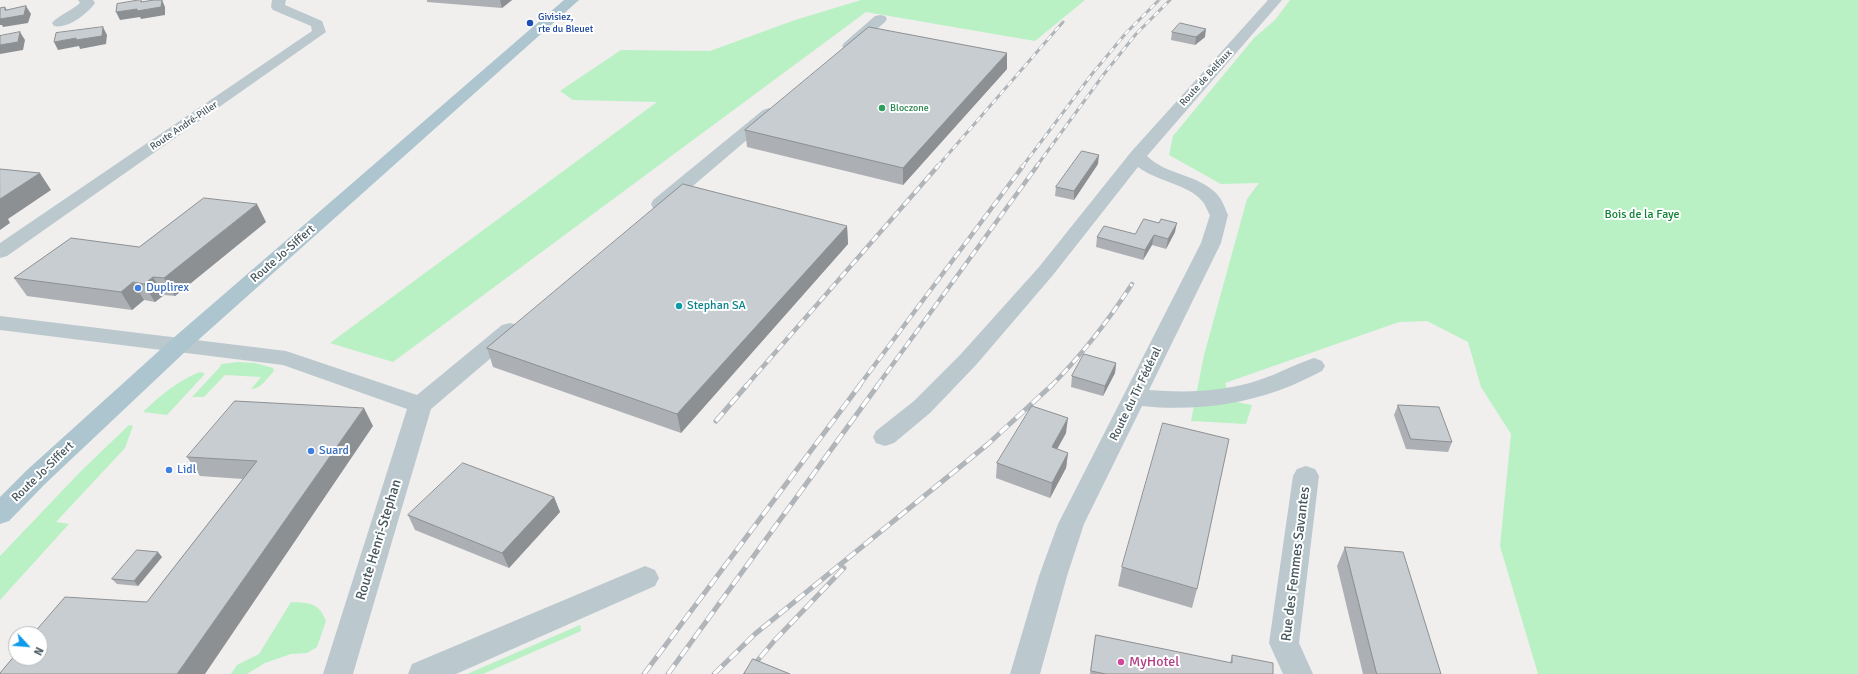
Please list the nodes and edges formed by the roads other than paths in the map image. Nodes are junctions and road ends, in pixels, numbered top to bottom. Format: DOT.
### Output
graph roads {
  1 [pos="85,0"];
  2 [pos="279,0"];
  3 [pos="572,0"];
  4 [pos="1275,0"];
  5 [pos="880,19"];
  6 [pos="59,23"];
  7 [pos="833,59"];
  8 [pos="780,104"];
  9 [pos="1138,156"];
  10 [pos="647,215"];
  11 [pos="0,252"];
  12 [pos="524,318"];
  13 [pos="0,323"];
  14 [pos="179,345"];
  15 [pos="1314,366"];
  16 [pos="1134,397"];
  17 [pos="420,405"];
  18 [pos="885,437"];
  19 [pos="1306,476"];
  20 [pos="0,514"];
  21 [pos="645,578"];
  22 [pos="338,674"];
  23 [pos="423,674"];
  24 [pos="1025,674"];
  25 [pos="1298,674"];
  1 -- 6 [label="street"];
  2 -- 11 [label="street, Route André-Piller"];
  3 -- 14 [label="main road, Route Jo-Siffert"];
  4 -- 9 [label="street, Route de Belfaux"];
  5 -- 7 [label="street"];
  8 -- 10 [label="street"];
  9 -- 16 [label="street, Route du Tir Fédéral"];
  9 -- 18 [label="street, Route de Belfaux"];
  12 -- 17 [label="street"];
  13 -- 14 [label="street"];
  14 -- 17 [label="street"];
  14 -- 20 [label="main road, Route Jo-Siffert"];
  15 -- 16 [label="street"];
  16 -- 24 [label="street, Route du Tir Fédéral"];
  17 -- 22 [label="street, Route Henri-Stephan"];
  19 -- 25 [label="street, Rue des Femmes Savantes"];
  21 -- 23 [label="street"];
}
